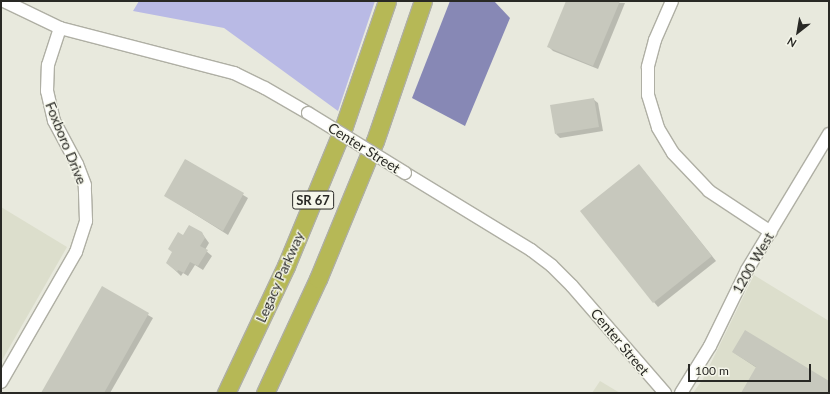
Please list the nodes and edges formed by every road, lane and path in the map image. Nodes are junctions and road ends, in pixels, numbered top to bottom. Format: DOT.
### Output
graph roads {
  1 [pos="4,1"];
  2 [pos="387,1"];
  3 [pos="422,1"];
  4 [pos="672,1"];
  5 [pos="60,28"];
  6 [pos="828,139"];
  7 [pos="771,232"];
  8 [pos="1,382"];
  9 [pos="226,393"];
  10 [pos="265,393"];
  11 [pos="665,393"];
  12 [pos="681,393"];
  1 -- 5 [label="street, Center Street"];
  2 -- 9 [label="highway, Legacy Parkway / SR 67"];
  3 -- 10 [label="highway, SR 67"];
  4 -- 7 [label="street"];
  5 -- 8 [label="street, Foxboro Drive"];
  5 -- 11 [label="street, Center Street, bridge"];
  6 -- 7 [label="street, 1200 West"];
  7 -- 12 [label="street, 1200 West"];
}
